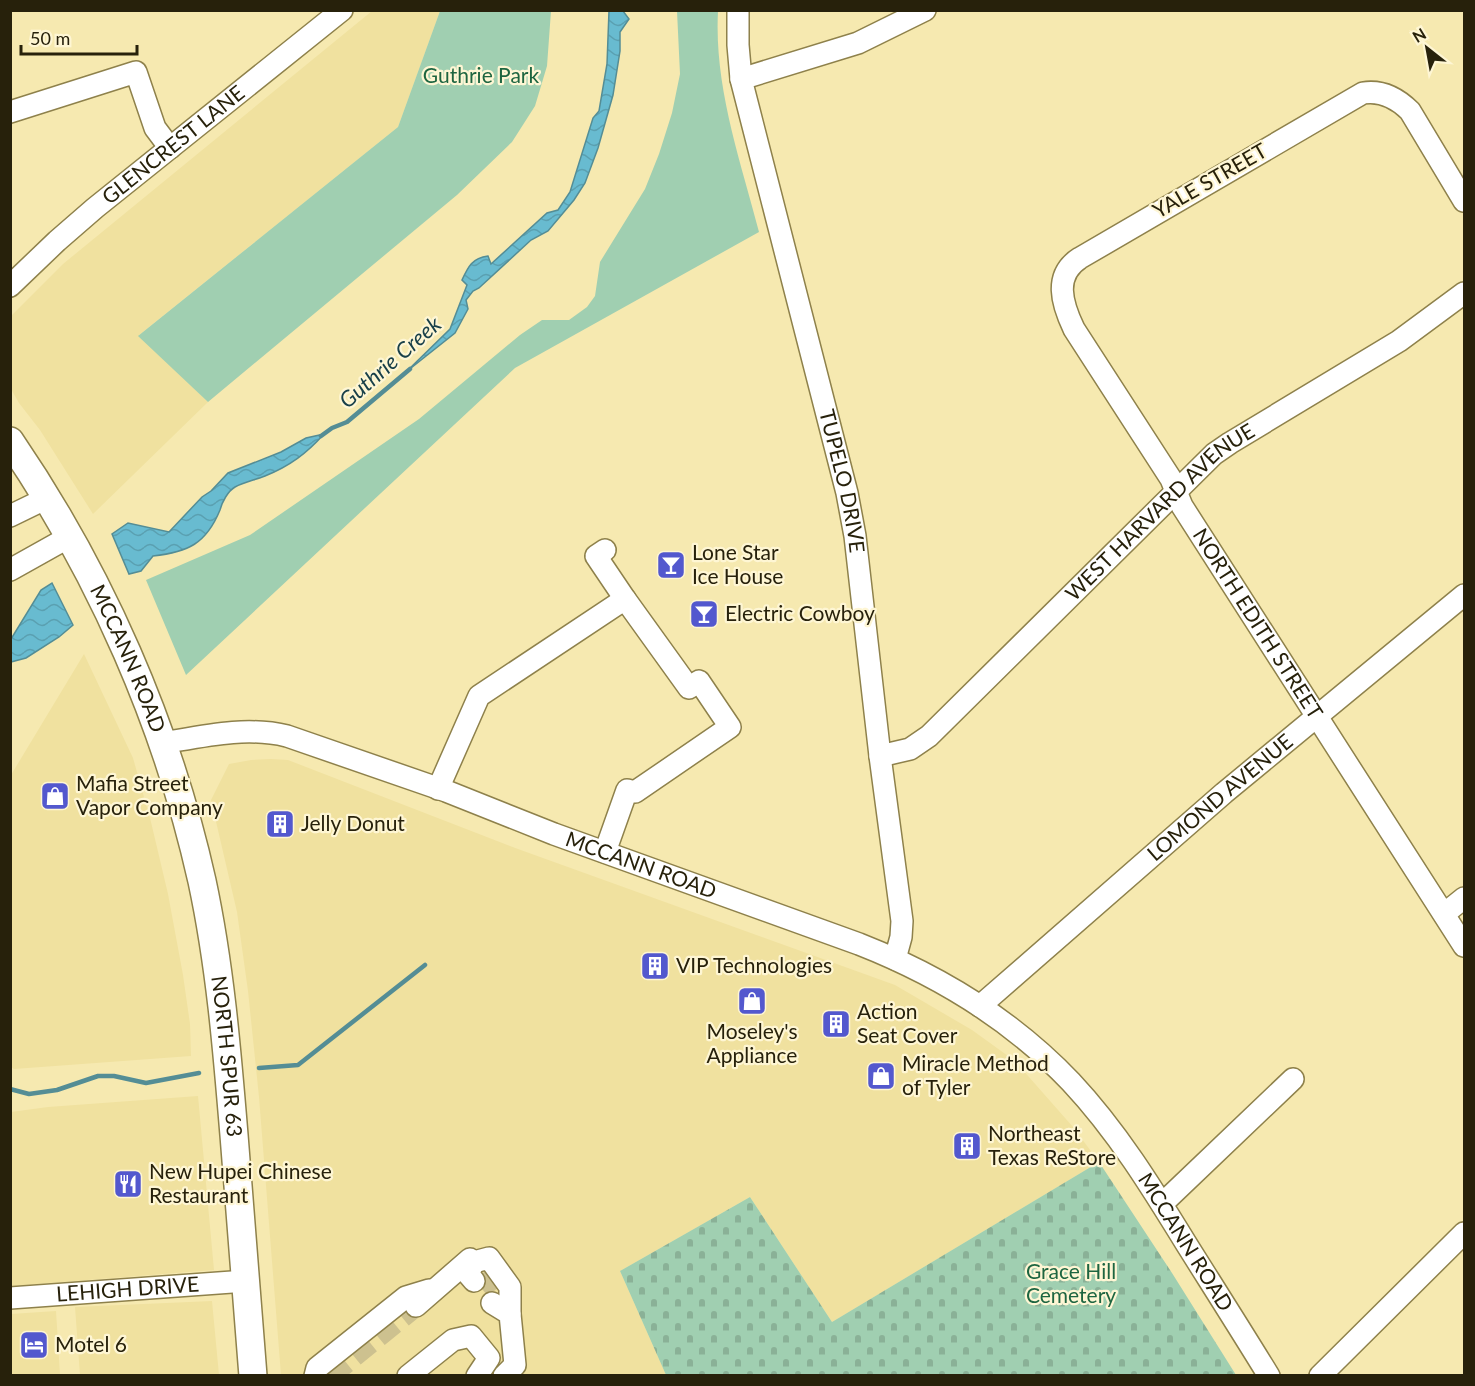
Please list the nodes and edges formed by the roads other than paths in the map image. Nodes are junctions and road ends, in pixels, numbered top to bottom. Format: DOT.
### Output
graph roads {
  1 [pos="342,10"];
  2 [pos="738,10"];
  3 [pos="925,10"];
  4 [pos="741,80"];
  5 [pos="10,112"];
  6 [pos="170,148"];
  7 [pos="1464,201"];
  8 [pos="10,286"];
  9 [pos="1464,293"];
  10 [pos="1062,295"];
  11 [pos="11,443"];
  12 [pos="1176,492"];
  13 [pos="47,498"];
  14 [pos="10,516"];
  15 [pos="69,537"];
  16 [pos="605,550"];
  17 [pos="10,570"];
  18 [pos="1464,596"];
  19 [pos="625,599"];
  20 [pos="1318,717"];
  21 [pos="163,743"];
  22 [pos="880,756"];
  23 [pos="438,789"];
  24 [pos="605,852"];
  25 [pos="1464,898"];
  26 [pos="1444,914"];
  27 [pos="1464,946"];
  28 [pos="895,959"];
  29 [pos="980,1006"];
  30 [pos="1293,1079"];
  31 [pos="1162,1204"];
  32 [pos="1464,1233"];
  33 [pos="246,1281"];
  34 [pos="436,1288"];
  35 [pos="10,1298"];
  36 [pos="416,1306"];
  37 [pos="253,1376"];
  38 [pos="315,1376"];
  39 [pos="408,1376"];
  40 [pos="477,1376"];
  41 [pos="504,1376"];
  42 [pos="1269,1376"];
  43 [pos="1320,1376"];
  1 -- 6 [label="street, GLENCREST LANE"];
  2 -- 4 [label="street, TUPELO DRIVE"];
  3 -- 4 [label="street"];
  4 -- 22 [label="street, TUPELO DRIVE"];
  5 -- 6 [label="street"];
  6 -- 8 [label="street, GLENCREST LANE"];
  7 -- 10 [label="street, YALE STREET"];
  9 -- 12 [label="street, WEST HARVARD AVENUE"];
  10 -- 12 [label="street, NORTH EDITH STREET"];
  11 -- 13 [label="main road, MCCANN ROAD"];
  12 -- 20 [label="street, NORTH EDITH STREET"];
  12 -- 22 [label="street, WEST HARVARD AVENUE"];
  13 -- 14 [label="street"];
  13 -- 15 [label="main road, MCCANN ROAD"];
  15 -- 17 [label="street"];
  15 -- 21 [label="main road, MCCANN ROAD"];
  16 -- 19 [label="street"];
  18 -- 20 [label="street, LOMOND AVENUE"];
  19 -- 23 [label="street"];
  19 -- 24 [label="street"];
  20 -- 26 [label="street, NORTH EDITH STREET"];
  20 -- 29 [label="street, LOMOND AVENUE"];
  21 -- 23 [label="street, MCCANN ROAD"];
  21 -- 33 [label="main road, NORTH SPUR 63"];
  22 -- 28 [label="street, TUPELO DRIVE"];
  23 -- 24 [label="street, MCCANN ROAD"];
  24 -- 28 [label="street, MCCANN ROAD"];
  25 -- 26 [label="street"];
  26 -- 27 [label="street, NORTH EDITH STREET"];
  28 -- 29 [label="street, MCCANN ROAD"];
  29 -- 31 [label="street, MCCANN ROAD"];
  30 -- 31 [label="street"];
  31 -- 42 [label="street, MCCANN ROAD"];
  32 -- 43 [label="street"];
  33 -- 35 [label="street, LEHIGH DRIVE"];
  33 -- 37 [label="main road, NORTH SPUR 63"];
  34 -- 36 [label="street"];
  34 -- 38 [label="street"];
  34 -- 41 [label="street"];
  39 -- 40 [label="street"];
}
